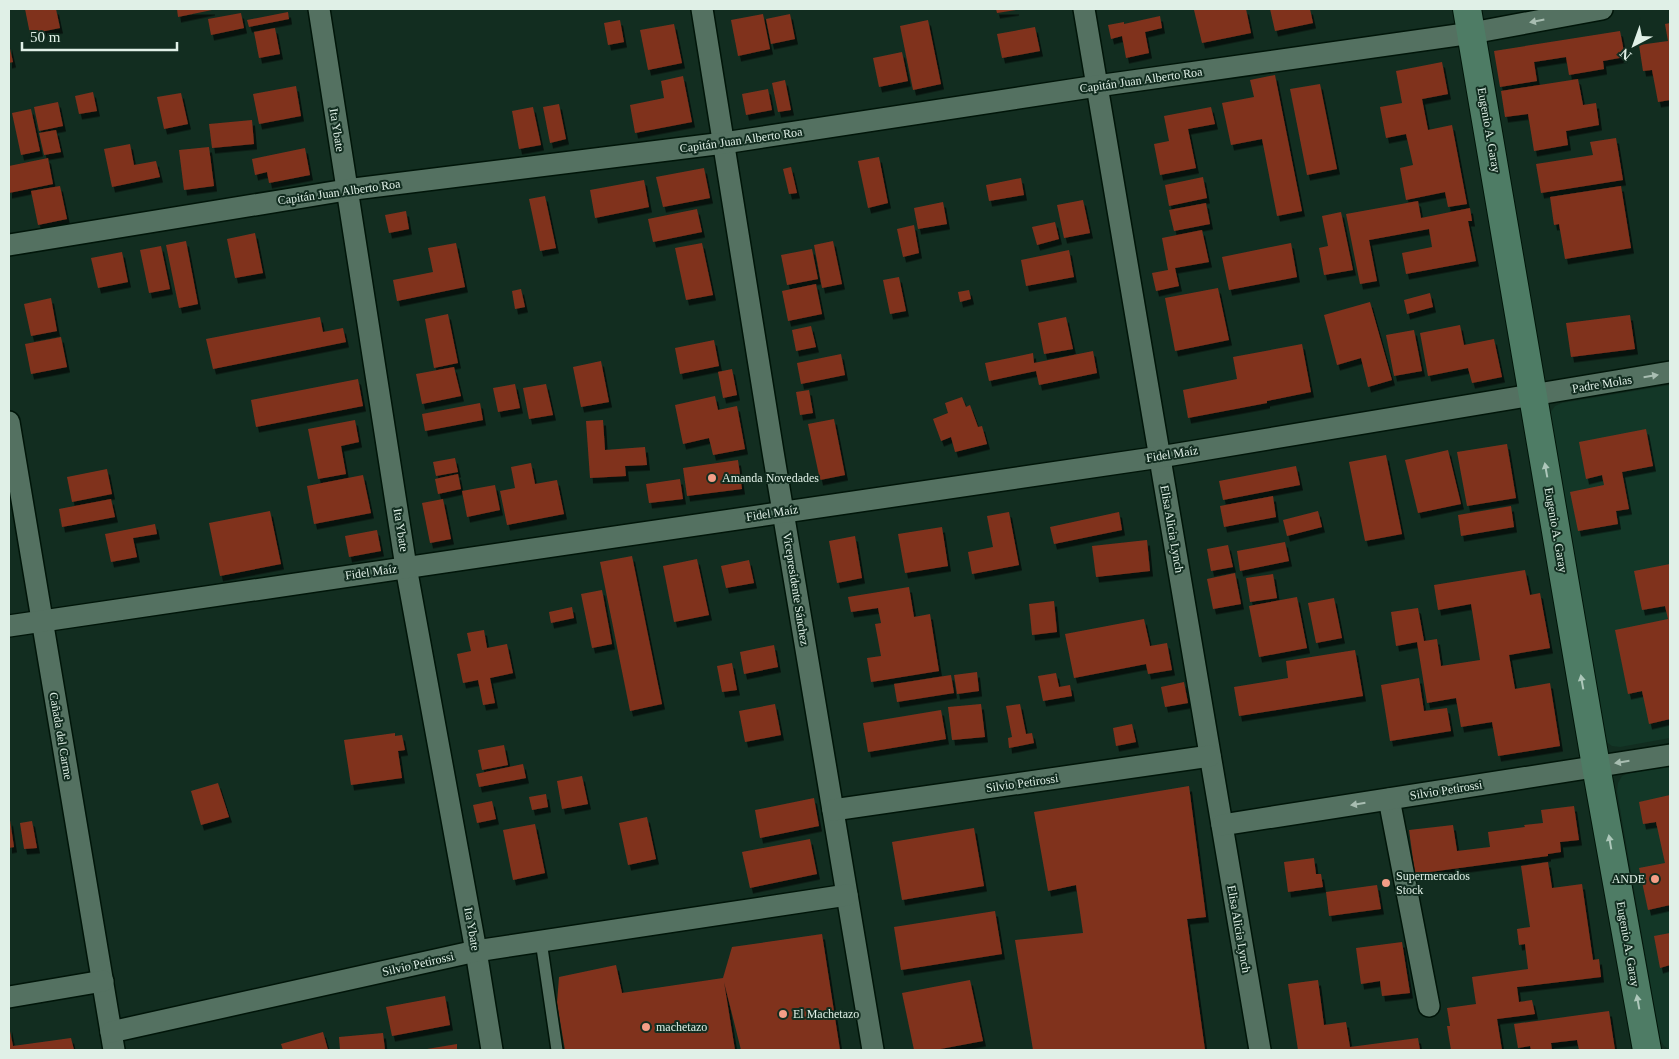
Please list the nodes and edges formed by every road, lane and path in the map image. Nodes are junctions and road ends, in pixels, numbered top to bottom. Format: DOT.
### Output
graph roads {
  1 [pos="319,9"];
  2 [pos="702,9"];
  3 [pos="1084,9"];
  4 [pos="1602,9"];
  5 [pos="1470,21"];
  6 [pos="1097,86"];
  7 [pos="724,143"];
  8 [pos="346,190"];
  9 [pos="9,245"];
  10 [pos="1670,372"];
  11 [pos="1533,395"];
  12 [pos="9,422"];
  13 [pos="1160,456"];
  14 [pos="783,511"];
  15 [pos="406,567"];
  16 [pos="42,620"];
  17 [pos="9,626"];
  18 [pos="1670,755"];
  19 [pos="1210,756"];
  20 [pos="1596,766"];
  21 [pos="1389,799"];
  22 [pos="833,810"];
  23 [pos="1222,825"];
  24 [pos="847,895"];
  25 [pos="541,941"];
  26 [pos="476,951"];
  27 [pos="102,981"];
  28 [pos="9,997"];
  29 [pos="1428,1006"];
  30 [pos="112,1041"];
  31 [pos="492,1050"];
  32 [pos="557,1050"];
  33 [pos="873,1050"];
  34 [pos="1260,1050"];
  35 [pos="1647,1050"];
  1 -- 8 [label="street, Ita Ybate"];
  2 -- 7 [label="street, Vicepresidente Sánchez"];
  3 -- 6 [label="street, Elisa Alicia Lynch"];
  4 -- 5 [label="street, Capitán Juan Alberto Roa, one-way"];
  5 -- 6 [label="street, Capitán Juan Alberto Roa"];
  5 -- 11 [label="street, Eugenio A. Garay"];
  6 -- 7 [label="street, Capitán Juan Alberto Roa"];
  6 -- 13 [label="street, Elisa Alicia Lynch"];
  7 -- 8 [label="street, Capitán Juan Alberto Roa"];
  7 -- 14 [label="street, Vicepresidente Sánchez"];
  8 -- 9 [label="street, Capitán Juan Alberto Roa"];
  8 -- 15 [label="street, Ita Ybate"];
  11 -- 10 [label="street, Padre Molas, one-way"];
  11 -- 13 [label="street, Fidel Maíz"];
  20 -- 11 [label="street, Eugenio A. Garay, one-way"];
  12 -- 16 [label="street, Cañada del Carme"];
  13 -- 14 [label="street, Fidel Maíz"];
  13 -- 19 [label="street, Elisa Alicia Lynch"];
  14 -- 15 [label="street, Fidel Maíz"];
  14 -- 22 [label="street, Vicepresidente Sánchez"];
  15 -- 16 [label="street, Fidel Maíz"];
  15 -- 26 [label="street, Ita Ybate"];
  16 -- 17 [label="street, Fidel Maíz"];
  16 -- 27 [label="street, Cañada del Carme"];
  18 -- 20 [label="street, Silvio Petirossi, one-way"];
  19 -- 22 [label="street, Silvio Petirossi"];
  19 -- 23 [label="street, Elisa Alicia Lynch"];
  20 -- 21 [label="street, Silvio Petirossi"];
  35 -- 20 [label="street, Eugenio A. Garay, one-way"];
  21 -- 23 [label="street, Silvio Petirossi, one-way"];
  21 -- 29 [label="street"];
  22 -- 24 [label="street, Vicepresidente Sánchez"];
  23 -- 34 [label="street, Elisa Alicia Lynch"];
  24 -- 25 [label="street, Silvio Petirossi"];
  24 -- 33 [label="street, Vicepresidente Sánchez"];
  25 -- 26 [label="street, Silvio Petirossi"];
  25 -- 32 [label="lane"];
  26 -- 30 [label="street, Silvio Petirossi"];
  26 -- 31 [label="street, Ita Ybate"];
  27 -- 28 [label="street"];
  27 -- 30 [label="street, Cañada del Carme"];
}
